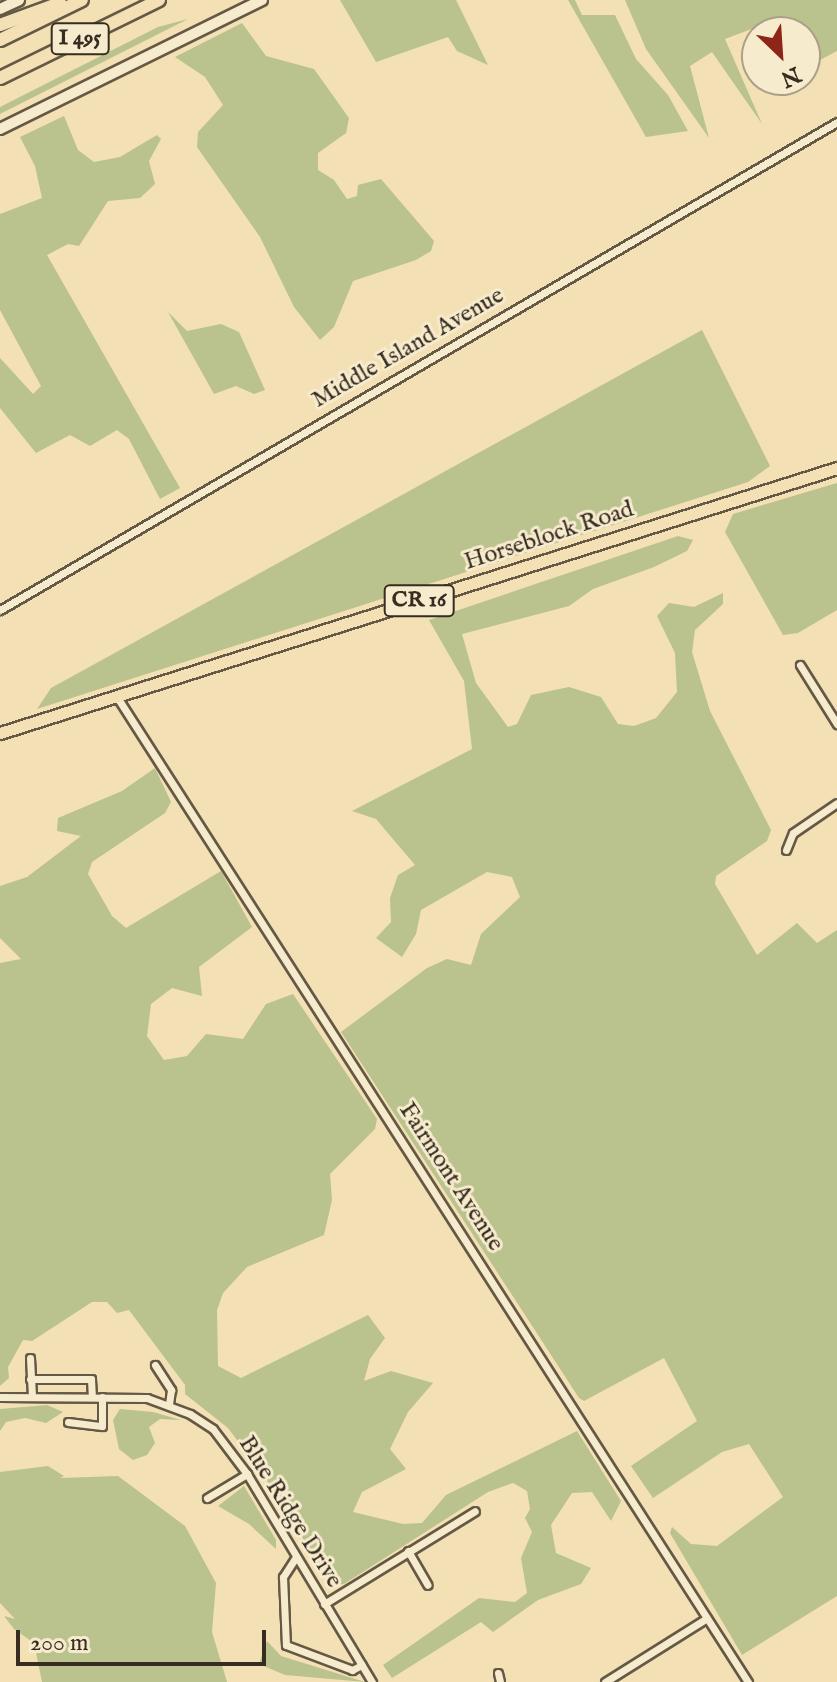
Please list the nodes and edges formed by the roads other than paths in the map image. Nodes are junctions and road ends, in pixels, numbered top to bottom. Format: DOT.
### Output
graph roads {
  1 [pos="19,0"];
  2 [pos="71,0"];
  3 [pos="82,0"];
  4 [pos="159,0"];
  5 [pos="262,0"];
  6 [pos="0,9"];
  7 [pos="0,25"];
  8 [pos="0,40"];
  9 [pos="58,49"];
  10 [pos="0,78"];
  11 [pos="0,85"];
  12 [pos="837,122"];
  13 [pos="0,129"];
  14 [pos="837,468"];
  15 [pos="0,610"];
  16 [pos="800,665"];
  17 [pos="117,697"];
  18 [pos="837,724"];
  19 [pos="0,733"];
  20 [pos="837,803"];
  21 [pos="786,850"];
  22 [pos="30,1358"];
  23 [pos="155,1365"];
  24 [pos="30,1379"];
  25 [pos="32,1396"];
  26 [pos="0,1397"];
  27 [pos="92,1397"];
  28 [pos="102,1397"];
  29 [pos="169,1404"];
  30 [pos="68,1422"];
  31 [pos="247,1474"];
  32 [pos="207,1498"];
  33 [pos="475,1511"];
  34 [pos="408,1551"];
  35 [pos="296,1557"];
  36 [pos="428,1585"];
  37 [pos="324,1604"];
  38 [pos="707,1618"];
  39 [pos="362,1665"];
  40 [pos="372,1682"];
  41 [pos="605,1682"];
  42 [pos="748,1682"];
  1 -- 6 [label="main road"];
  2 -- 7 [label="highway"];
  3 -- 8 [label="highway, I 495"];
  4 -- 9 [label="highway, I 495"];
  5 -- 13 [label="main road"];
  9 -- 10 [label="highway, I 495"];
  9 -- 11 [label="highway"];
  12 -- 15 [label="street, Middle Island Avenue"];
  14 -- 17 [label="main road, Horseblock Road / CR 16"];
  16 -- 18 [label="street"];
  17 -- 19 [label="main road, Horseblock Road / CR 16"];
  17 -- 38 [label="street, Fairmont Avenue"];
  20 -- 21 [label="street"];
  22 -- 24 [label="street"];
  23 -- 29 [label="street"];
  24 -- 25 [label="street"];
  24 -- 27 [label="street"];
  25 -- 26 [label="street, Blue Ridge Drive"];
  25 -- 27 [label="street, Blue Ridge Drive"];
  27 -- 28 [label="street, Blue Ridge Drive"];
  28 -- 29 [label="street, Blue Ridge Drive"];
  28 -- 30 [label="street"];
  29 -- 31 [label="street, Blue Ridge Drive"];
  31 -- 32 [label="street"];
  31 -- 35 [label="street, Blue Ridge Drive"];
  33 -- 34 [label="street"];
  34 -- 36 [label="street"];
  34 -- 37 [label="street"];
  35 -- 37 [label="street, Blue Ridge Drive"];
  35 -- 39 [label="street"];
  37 -- 39 [label="street, Blue Ridge Drive"];
  38 -- 41 [label="street"];
  38 -- 42 [label="street, Fairmont Avenue"];
  39 -- 40 [label="street, Blue Ridge Drive"];
}
